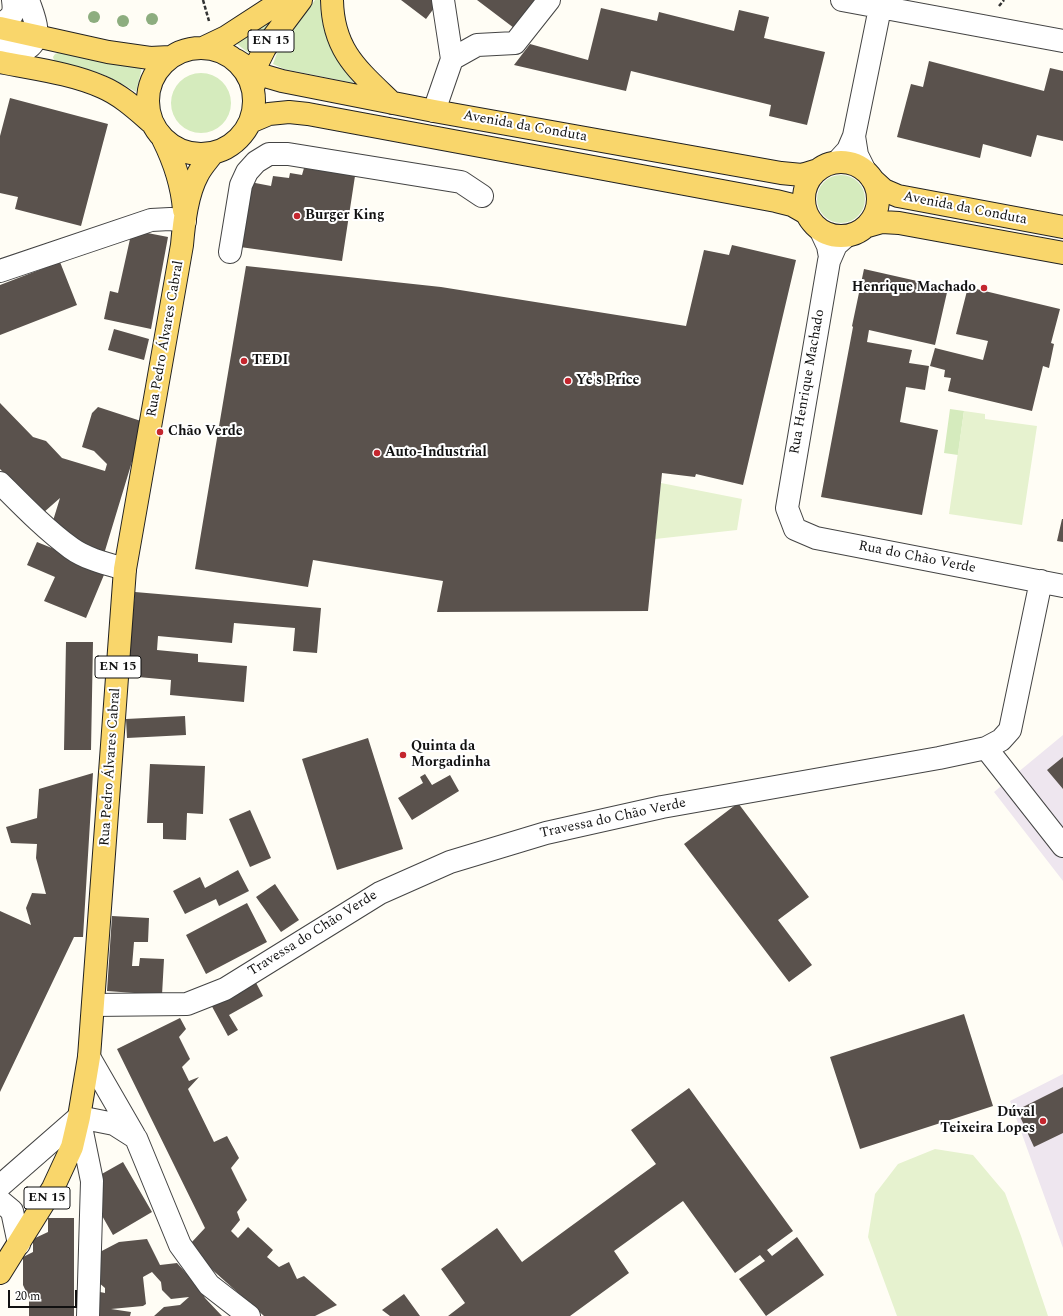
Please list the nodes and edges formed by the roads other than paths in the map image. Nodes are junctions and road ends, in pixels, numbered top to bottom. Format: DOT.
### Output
graph roads {
  1 [pos="13,0"];
  2 [pos="28,0"];
  3 [pos="283,0"];
  4 [pos="301,0"];
  5 [pos="332,0"];
  6 [pos="442,0"];
  7 [pos="549,0"];
  8 [pos="842,0"];
  9 [pos="880,8"];
  10 [pos="0,25"];
  11 [pos="0,28"];
  12 [pos="36,36"];
  13 [pos="1063,41"];
  14 [pos="205,47"];
  15 [pos="0,48"];
  16 [pos="170,57"];
  17 [pos="452,59"];
  18 [pos="0,62"];
  19 [pos="254,80"];
  20 [pos="392,103"];
  21 [pos="434,111"];
  22 [pos="250,122"];
  23 [pos="158,131"];
  24 [pos="854,136"];
  25 [pos="213,153"];
  26 [pos="828,166"];
  27 [pos="868,174"];
  28 [pos="482,196"];
  29 [pos="806,213"];
  30 [pos="184,221"];
  31 [pos="868,226"];
  32 [pos="1063,227"];
  33 [pos="821,231"];
  34 [pos="845,237"];
  35 [pos="230,252"];
  36 [pos="1063,253"];
  37 [pos="830,257"];
  38 [pos="0,271"];
  39 [pos="0,483"];
  40 [pos="787,508"];
  41 [pos="125,569"];
  42 [pos="1041,581"];
  43 [pos="1063,586"];
  44 [pos="986,748"];
  45 [pos="1063,846"];
  46 [pos="93,1005"];
  47 [pos="89,1057"];
  48 [pos="79,1117"];
  49 [pos="136,1138"];
  50 [pos="0,1186"];
  51 [pos="0,1201"];
  52 [pos="19,1244"];
  53 [pos="0,1273"];
  54 [pos="88,1316"];
  55 [pos="249,1316"];
  1 -- 10 [label="street"];
  2 -- 12 [label="street"];
  3 -- 14 [label="main road, EN 15"];
  4 -- 19 [label="main road, EN 15"];
  5 -- 20 [label="main road"];
  6 -- 17 [label="street"];
  7 -- 17 [label="street"];
  8 -- 9 [label="street"];
  9 -- 13 [label="street"];
  9 -- 24 [label="street"];
  11 -- 12 [label="main road"];
  12 -- 15 [label="street"];
  12 -- 16 [label="main road"];
  14 -- 16 [label="main road, EN 15"];
  14 -- 19 [label="main road, Avenida da Conduta / EN 15"];
  16 -- 23 [label="main road, EN 15"];
  17 -- 21 [label="street"];
  18 -- 23 [label="main road"];
  19 -- 20 [label="main road, Avenida da Conduta"];
  19 -- 22 [label="main road, EN 15"];
  20 -- 21 [label="main road, Avenida da Conduta"];
  21 -- 26 [label="main road, Avenida da Conduta"];
  22 -- 25 [label="main road, EN 15"];
  22 -- 29 [label="main road, Avenida da Conduta"];
  23 -- 25 [label="main road, EN 15"];
  23 -- 30 [label="main road, Rua Pedro Álvares Cabral / EN 15"];
  24 -- 26 [label="street"];
  24 -- 27 [label="street"];
  25 -- 30 [label="main road, Rua Pedro Álvares Cabral / EN 15"];
  26 -- 27 [label="main road"];
  26 -- 29 [label="main road"];
  27 -- 31 [label="main road"];
  27 -- 32 [label="main road, Avenida da Conduta"];
  28 -- 35 [label="street"];
  29 -- 33 [label="main road"];
  30 -- 38 [label="street"];
  30 -- 41 [label="main road, Rua Pedro Álvares Cabral / EN 15"];
  31 -- 34 [label="main road"];
  31 -- 36 [label="main road, Avenida da Conduta"];
  33 -- 34 [label="main road"];
  33 -- 37 [label="street, Rua Henrique Machado"];
  34 -- 37 [label="street, Rua Henrique Machado"];
  37 -- 40 [label="street, Rua Henrique Machado"];
  39 -- 41 [label="street"];
  40 -- 42 [label="street, Rua do Chão Verde"];
  41 -- 46 [label="main road, Rua Pedro Álvares Cabral / EN 15"];
  42 -- 43 [label="street, Rua do Chão Verde"];
  42 -- 44 [label="street, Travessa do Chão Verde"];
  44 -- 45 [label="street"];
  44 -- 46 [label="street, Travessa do Chão Verde"];
  46 -- 47 [label="main road, Rua Pedro Álvares Cabral / EN 15"];
  47 -- 48 [label="main road, Rua Pedro Álvares Cabral / EN 15"];
  47 -- 49 [label="street"];
  48 -- 49 [label="street"];
  48 -- 50 [label="street"];
  48 -- 52 [label="main road, Rua Pedro Álvares Cabral / EN 15"];
  48 -- 54 [label="street"];
  49 -- 55 [label="street"];
  51 -- 52 [label="street"];
  52 -- 53 [label="main road, Rua Pedro Álvares Cabral / EN 15"];
}
